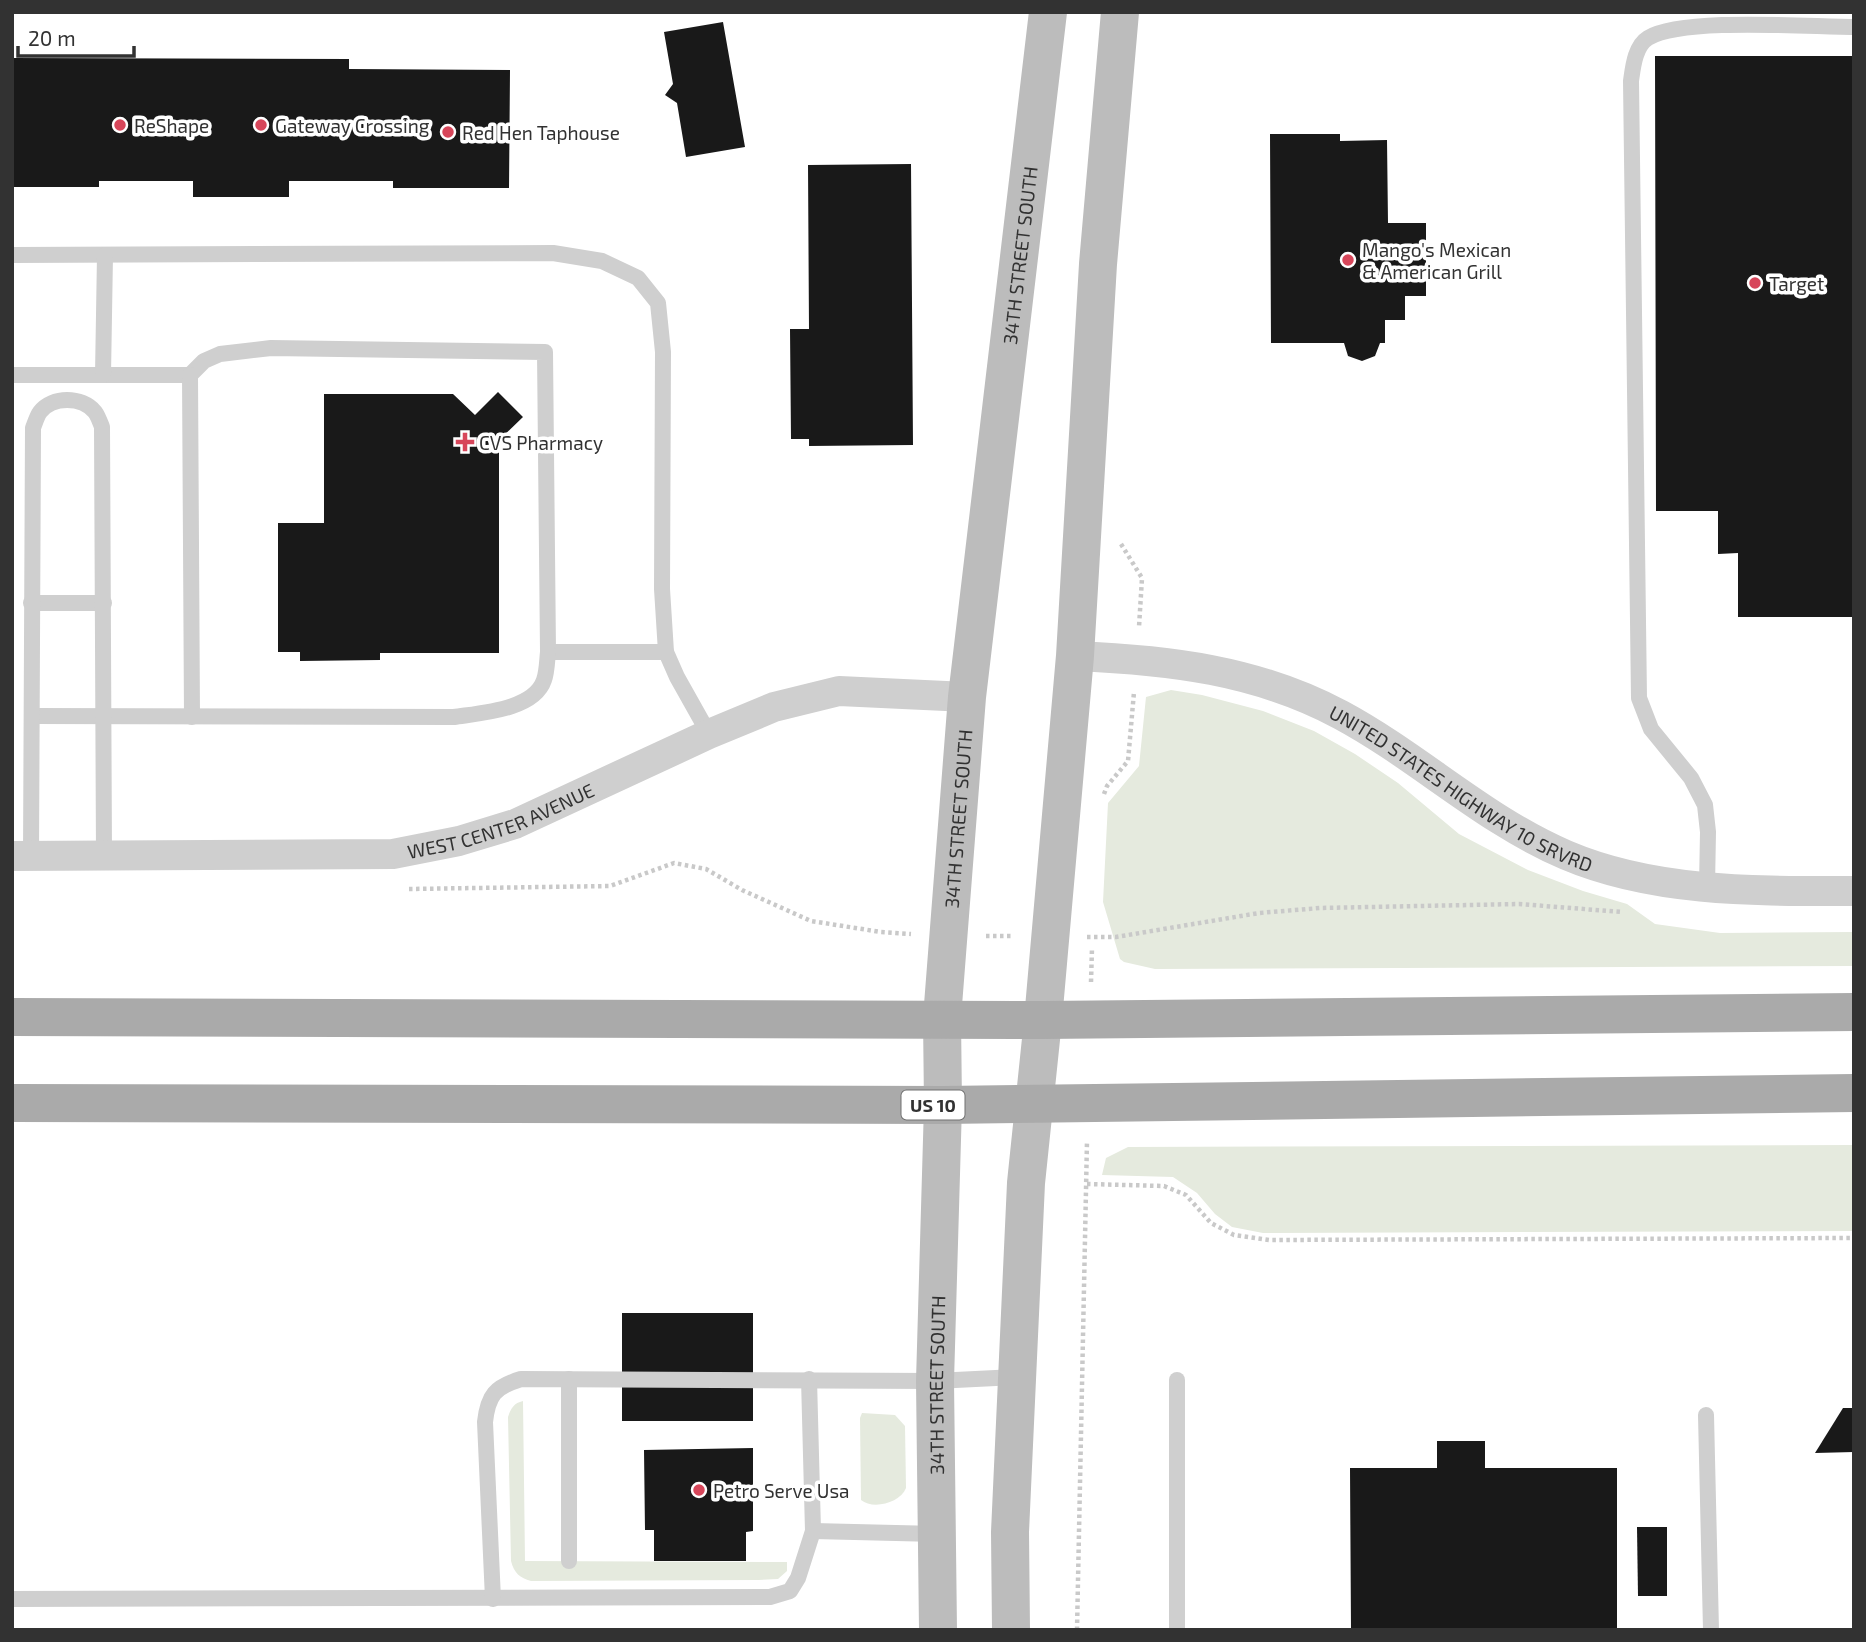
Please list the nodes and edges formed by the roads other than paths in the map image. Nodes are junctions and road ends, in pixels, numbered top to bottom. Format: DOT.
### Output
graph roads {
  1 [pos="1048,12"];
  2 [pos="1119,12"];
  3 [pos="1854,27"];
  4 [pos="12,255"];
  5 [pos="105,255"];
  6 [pos="12,375"];
  7 [pos="64,375"];
  8 [pos="103,375"];
  9 [pos="190,376"];
  10 [pos="64,399"];
  11 [pos="31,603"];
  12 [pos="104,603"];
  13 [pos="548,652"];
  14 [pos="666,652"];
  15 [pos="1075,656"];
  16 [pos="967,697"];
  17 [pos="32,716"];
  18 [pos="103,717"];
  19 [pos="192,717"];
  20 [pos="709,734"];
  21 [pos="22,856"];
  22 [pos="104,856"];
  23 [pos="1707,886"];
  24 [pos="1854,891"];
  25 [pos="1854,1012"];
  26 [pos="12,1017"];
  27 [pos="942,1018"];
  28 [pos="1043,1020"];
  29 [pos="1854,1093"];
  30 [pos="12,1103"];
  31 [pos="1034,1103"];
  32 [pos="943,1105"];
  33 [pos="1016,1377"];
  34 [pos="569,1379"];
  35 [pos="809,1379"];
  36 [pos="1177,1380"];
  37 [pos="935,1381"];
  38 [pos="1706,1415"];
  39 [pos="813,1531"];
  40 [pos="937,1534"];
  41 [pos="569,1562"];
  42 [pos="12,1599"];
  43 [pos="493,1599"];
  44 [pos="938,1630"];
  45 [pos="1011,1630"];
  46 [pos="1177,1630"];
  47 [pos="1712,1630"];
  1 -- 16 [label="main road, 34TH STREET SOUTH"];
  2 -- 15 [label="main road"];
  3 -- 23 [label="lane"];
  4 -- 5 [label="lane"];
  5 -- 8 [label="lane"];
  5 -- 14 [label="lane"];
  6 -- 7 [label="lane"];
  7 -- 8 [label="lane"];
  7 -- 10 [label="lane"];
  8 -- 9 [label="lane"];
  9 -- 13 [label="lane"];
  9 -- 19 [label="lane"];
  10 -- 11 [label="lane"];
  10 -- 12 [label="lane"];
  11 -- 12 [label="lane"];
  11 -- 17 [label="lane"];
  12 -- 18 [label="lane"];
  13 -- 14 [label="lane"];
  13 -- 19 [label="lane"];
  14 -- 20 [label="lane"];
  15 -- 23 [label="street, UNITED STATES HIGHWAY 10 SRVRD"];
  15 -- 28 [label="main road"];
  16 -- 20 [label="street, WEST CENTER AVENUE"];
  16 -- 27 [label="main road, 34TH STREET SOUTH"];
  17 -- 18 [label="lane"];
  17 -- 21 [label="lane"];
  18 -- 19 [label="lane"];
  18 -- 22 [label="lane"];
  20 -- 22 [label="street, WEST CENTER AVENUE"];
  21 -- 22 [label="street, WEST CENTER AVENUE"];
  23 -- 24 [label="street, UNITED STATES HIGHWAY 10 SRVRD"];
  25 -- 28 [label="main road"];
  26 -- 27 [label="main road"];
  27 -- 28 [label="main road"];
  27 -- 32 [label="main road, 34TH STREET SOUTH"];
  28 -- 31 [label="main road"];
  29 -- 31 [label="main road, US 10"];
  30 -- 32 [label="main road, US 10"];
  31 -- 32 [label="main road, US 10"];
  31 -- 33 [label="main road"];
  32 -- 37 [label="main road, 34TH STREET SOUTH"];
  33 -- 37 [label="lane"];
  33 -- 45 [label="main road"];
  34 -- 35 [label="lane"];
  34 -- 41 [label="lane"];
  34 -- 43 [label="lane"];
  35 -- 37 [label="lane"];
  35 -- 39 [label="lane"];
  36 -- 46 [label="lane"];
  37 -- 40 [label="main road, 34TH STREET SOUTH"];
  38 -- 47 [label="lane"];
  39 -- 40 [label="lane"];
  39 -- 43 [label="lane"];
  40 -- 44 [label="main road, 34TH STREET SOUTH"];
  42 -- 43 [label="lane"];
}
